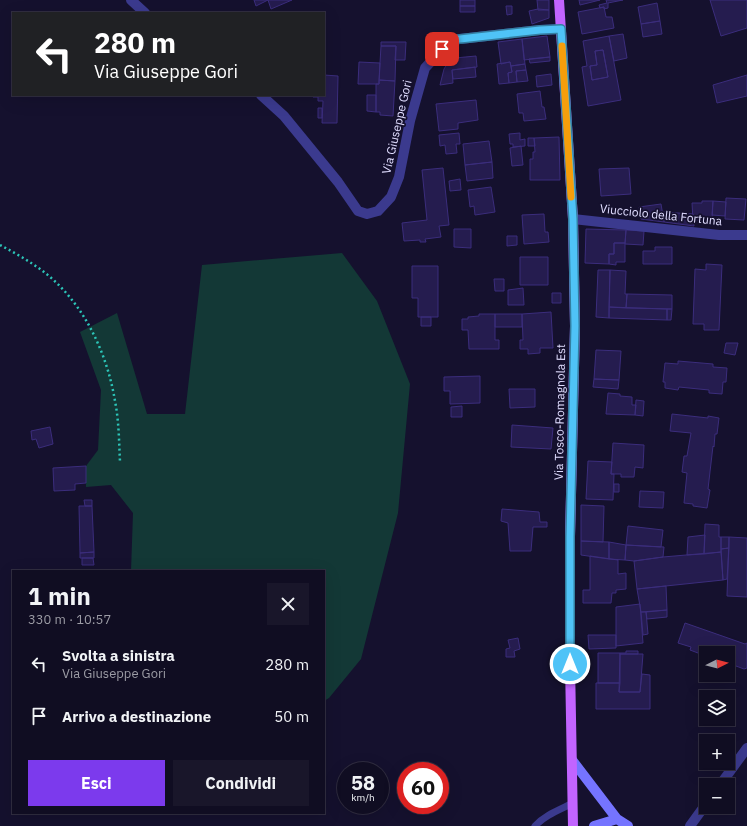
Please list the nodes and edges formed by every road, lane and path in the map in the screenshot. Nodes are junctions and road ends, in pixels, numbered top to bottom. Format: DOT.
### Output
graph roads {
  1 [pos="131,0"];
  2 [pos="559,0"];
  3 [pos="144,12"];
  4 [pos="561,29"];
  5 [pos="262,96"];
  6 [pos="573,219"];
  7 [pos="747,235"];
  8 [pos="0,245"];
  9 [pos="120,462"];
  10 [pos="747,748"];
  11 [pos="572,760"];
  12 [pos="725,778"];
  13 [pos="573,803"];
  14 [pos="699,814"];
  15 [pos="618,819"];
  16 [pos="535,826"];
  17 [pos="573,826"];
  18 [pos="594,826"];
  19 [pos="628,826"];
  20 [pos="690,826"];
  1 -- 3 [label="street"];
  2 -- 4 [label="main road, Via Tosco-Romagnola Est"];
  4 -- 5 [label="street, Via Giuseppe Gori"];
  4 -- 6 [label="main road, Via Tosco-Romagnola Est"];
  6 -- 7 [label="street, Viucciolo della Fortuna"];
  6 -- 11 [label="main road, Via Tosco-Romagnola Est"];
  8 -- 9 [label="path"];
  10 -- 12 [label="street"];
  11 -- 13 [label="main road, Via Tosco-Romagnola Est"];
  11 -- 15 [label="main road"];
  13 -- 16 [label="lane"];
  13 -- 17 [label="main road, Via Tosco-Romagnola Est"];
  14 -- 20 [label="street"];
  15 -- 18 [label="main road"];
  15 -- 19 [label="main road"];
}
